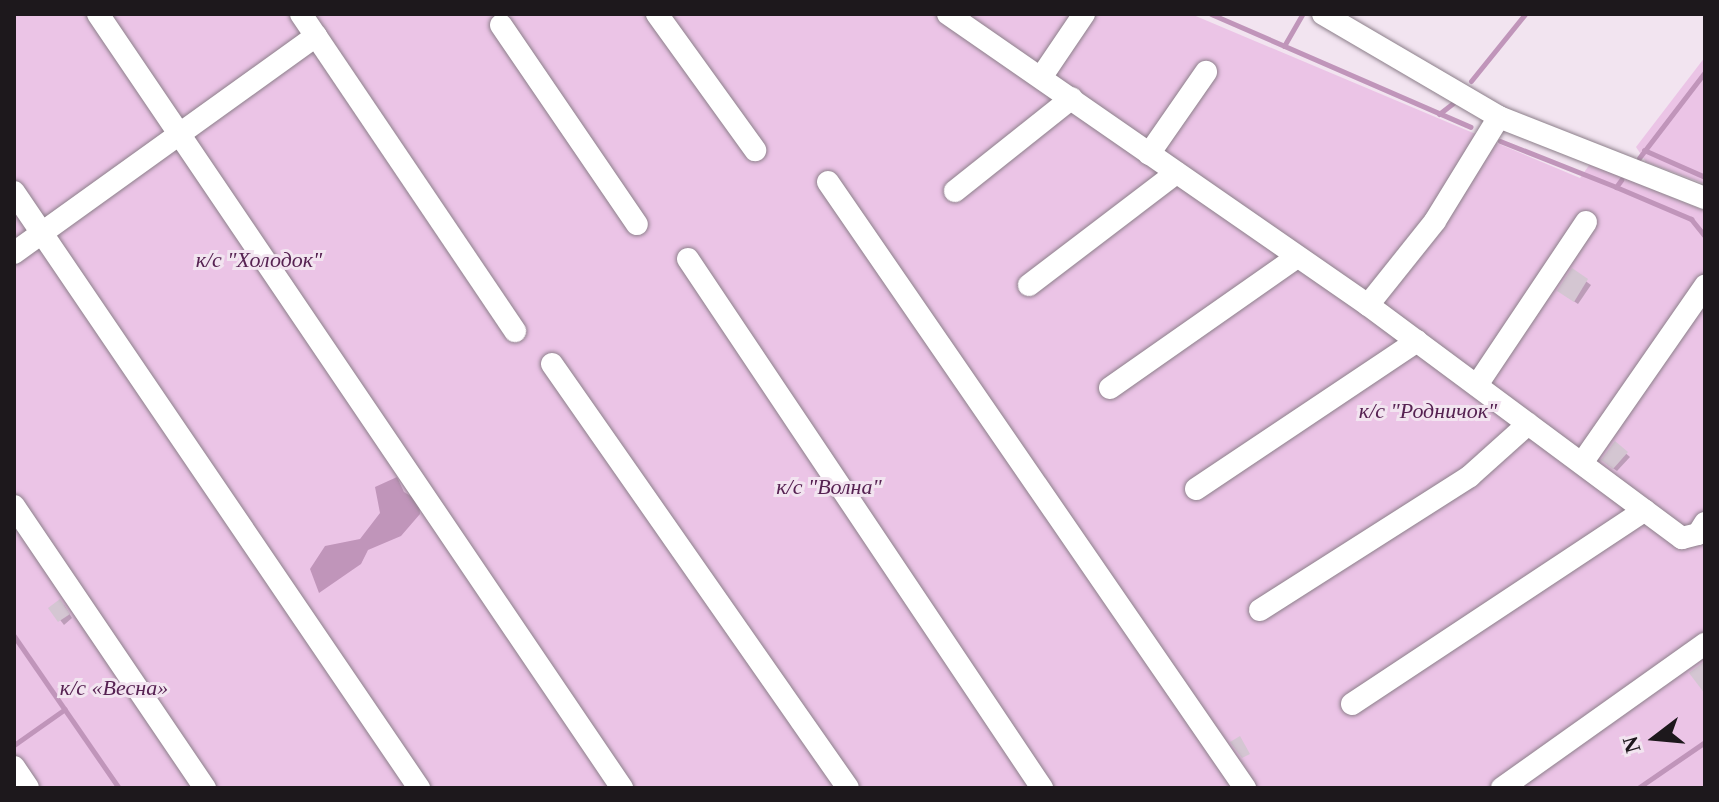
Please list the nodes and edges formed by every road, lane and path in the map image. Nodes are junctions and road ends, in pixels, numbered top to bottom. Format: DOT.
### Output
graph roads {
  1 [pos="98,14"];
  2 [pos="301,14"];
  3 [pos="657,14"];
  4 [pos="948,14"];
  5 [pos="1084,14"];
  6 [pos="1323,14"];
  7 [pos="504,18"];
  8 [pos="316,36"];
  9 [pos="1206,72"];
  10 [pos="1042,76"];
  11 [pos="1072,98"];
  12 [pos="1499,117"];
  13 [pos="178,135"];
  14 [pos="755,150"];
  15 [pos="1149,154"];
  16 [pos="1176,173"];
  17 [pos="828,182"];
  18 [pos="955,191"];
  19 [pos="14,192"];
  20 [pos="1705,198"];
  21 [pos="1586,222"];
  22 [pos="637,224"];
  23 [pos="42,233"];
  24 [pos="14,253"];
  25 [pos="1296,258"];
  26 [pos="688,259"];
  27 [pos="1029,285"];
  28 [pos="1705,286"];
  29 [pos="1368,305"];
  30 [pos="515,331"];
  31 [pos="1417,341"];
  32 [pos="552,364"];
  33 [pos="1477,385"];
  34 [pos="1110,388"];
  35 [pos="1528,424"];
  36 [pos="1582,463"];
  37 [pos="1196,489"];
  38 [pos="14,506"];
  39 [pos="1645,510"];
  40 [pos="1705,523"];
  41 [pos="1260,610"];
  42 [pos="1705,644"];
  43 [pos="1352,704"];
  44 [pos="14,767"];
  45 [pos="28,788"];
  46 [pos="205,788"];
  47 [pos="419,788"];
  48 [pos="622,788"];
  49 [pos="848,788"];
  50 [pos="1042,788"];
  51 [pos="1245,788"];
  52 [pos="1502,788"];
  1 -- 13 [label="lane"];
  2 -- 8 [label="lane"];
  3 -- 14 [label="lane"];
  4 -- 10 [label="lane"];
  5 -- 10 [label="lane"];
  6 -- 12 [label="lane"];
  7 -- 22 [label="lane"];
  8 -- 13 [label="lane"];
  8 -- 30 [label="lane"];
  9 -- 15 [label="lane"];
  10 -- 11 [label="lane"];
  11 -- 15 [label="lane"];
  11 -- 18 [label="lane"];
  12 -- 20 [label="lane"];
  12 -- 29 [label="lane"];
  13 -- 23 [label="lane"];
  13 -- 48 [label="lane"];
  15 -- 16 [label="lane"];
  16 -- 25 [label="lane"];
  16 -- 27 [label="lane"];
  17 -- 51 [label="lane"];
  19 -- 23 [label="lane"];
  21 -- 33 [label="lane"];
  23 -- 24 [label="lane"];
  23 -- 47 [label="lane"];
  25 -- 29 [label="lane"];
  25 -- 34 [label="lane"];
  26 -- 50 [label="lane"];
  28 -- 36 [label="lane"];
  29 -- 31 [label="lane"];
  31 -- 33 [label="lane"];
  31 -- 37 [label="lane"];
  32 -- 49 [label="lane"];
  33 -- 35 [label="lane"];
  35 -- 36 [label="lane"];
  35 -- 41 [label="lane"];
  36 -- 39 [label="lane"];
  38 -- 46 [label="lane"];
  39 -- 40 [label="lane"];
  39 -- 43 [label="lane"];
  42 -- 52 [label="lane"];
  44 -- 45 [label="lane"];
}
